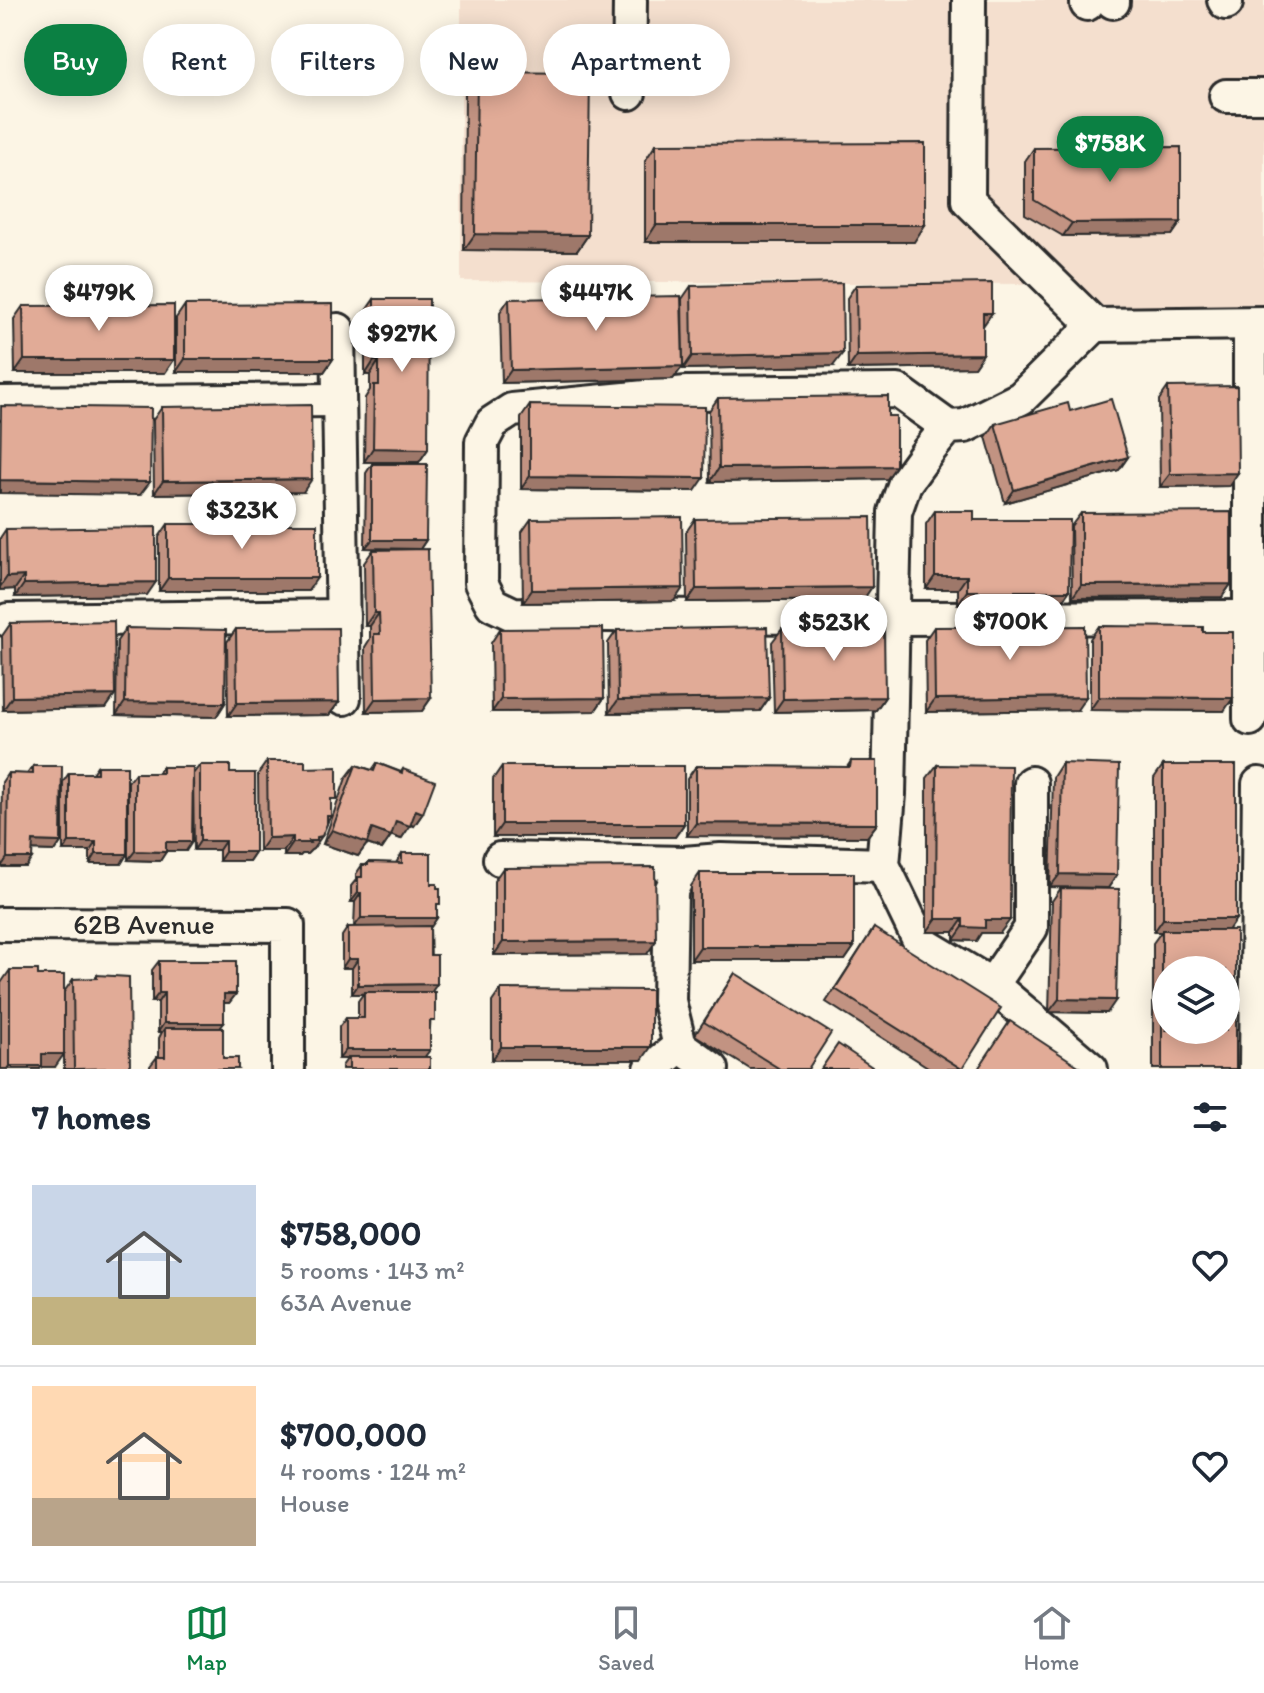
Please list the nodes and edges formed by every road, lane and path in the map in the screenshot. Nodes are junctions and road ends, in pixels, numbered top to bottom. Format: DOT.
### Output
graph roads {
  1 [pos="630,0"];
  2 [pos="969,1"];
  3 [pos="630,24"];
  4 [pos="1226,96"];
  5 [pos="1264,96"];
  6 [pos="1257,324"];
  7 [pos="1095,325"];
  8 [pos="338,330"];
  9 [pos="339,400"];
  10 [pos="0,403"];
  11 [pos="948,427"];
  12 [pos="343,616"];
  13 [pos="1250,617"];
  14 [pos="893,618"];
  15 [pos="8,620"];
  16 [pos="344,698"];
  17 [pos="1250,719"];
  18 [pos="1031,783"];
  19 [pos="1259,784"];
  20 [pos="500,859"];
  21 [pos="684,863"];
  22 [pos="883,865"];
  23 [pos="0,924"];
  24 [pos="992,985"];
  25 [pos="680,1046"];
  26 [pos="288,1069"];
  27 [pos="651,1069"];
  28 [pos="712,1069"];
  29 [pos="1091,1069"];
  30 [pos="1256,1069"];
  1 -- 3 [label="street"];
  2 -- 7 [label="street"];
  4 -- 5 [label="street"];
  6 -- 7 [label="street"];
  6 -- 13 [label="street"];
  7 -- 11 [label="street"];
  8 -- 9 [label="street"];
  9 -- 10 [label="street"];
  9 -- 12 [label="street"];
  11 -- 14 [label="street"];
  11 -- 14 [label="street"];
  12 -- 15 [label="street"];
  12 -- 16 [label="street"];
  13 -- 14 [label="street"];
  13 -- 17 [label="street"];
  14 -- 22 [label="street"];
  18 -- 24 [label="street"];
  19 -- 30 [label="street"];
  20 -- 21 [label="street"];
  21 -- 22 [label="street"];
  21 -- 25 [label="street"];
  22 -- 24 [label="street"];
  23 -- 26 [label="street, 62B Avenue"];
  24 -- 29 [label="street"];
  25 -- 27 [label="street"];
  25 -- 28 [label="street"];
}
